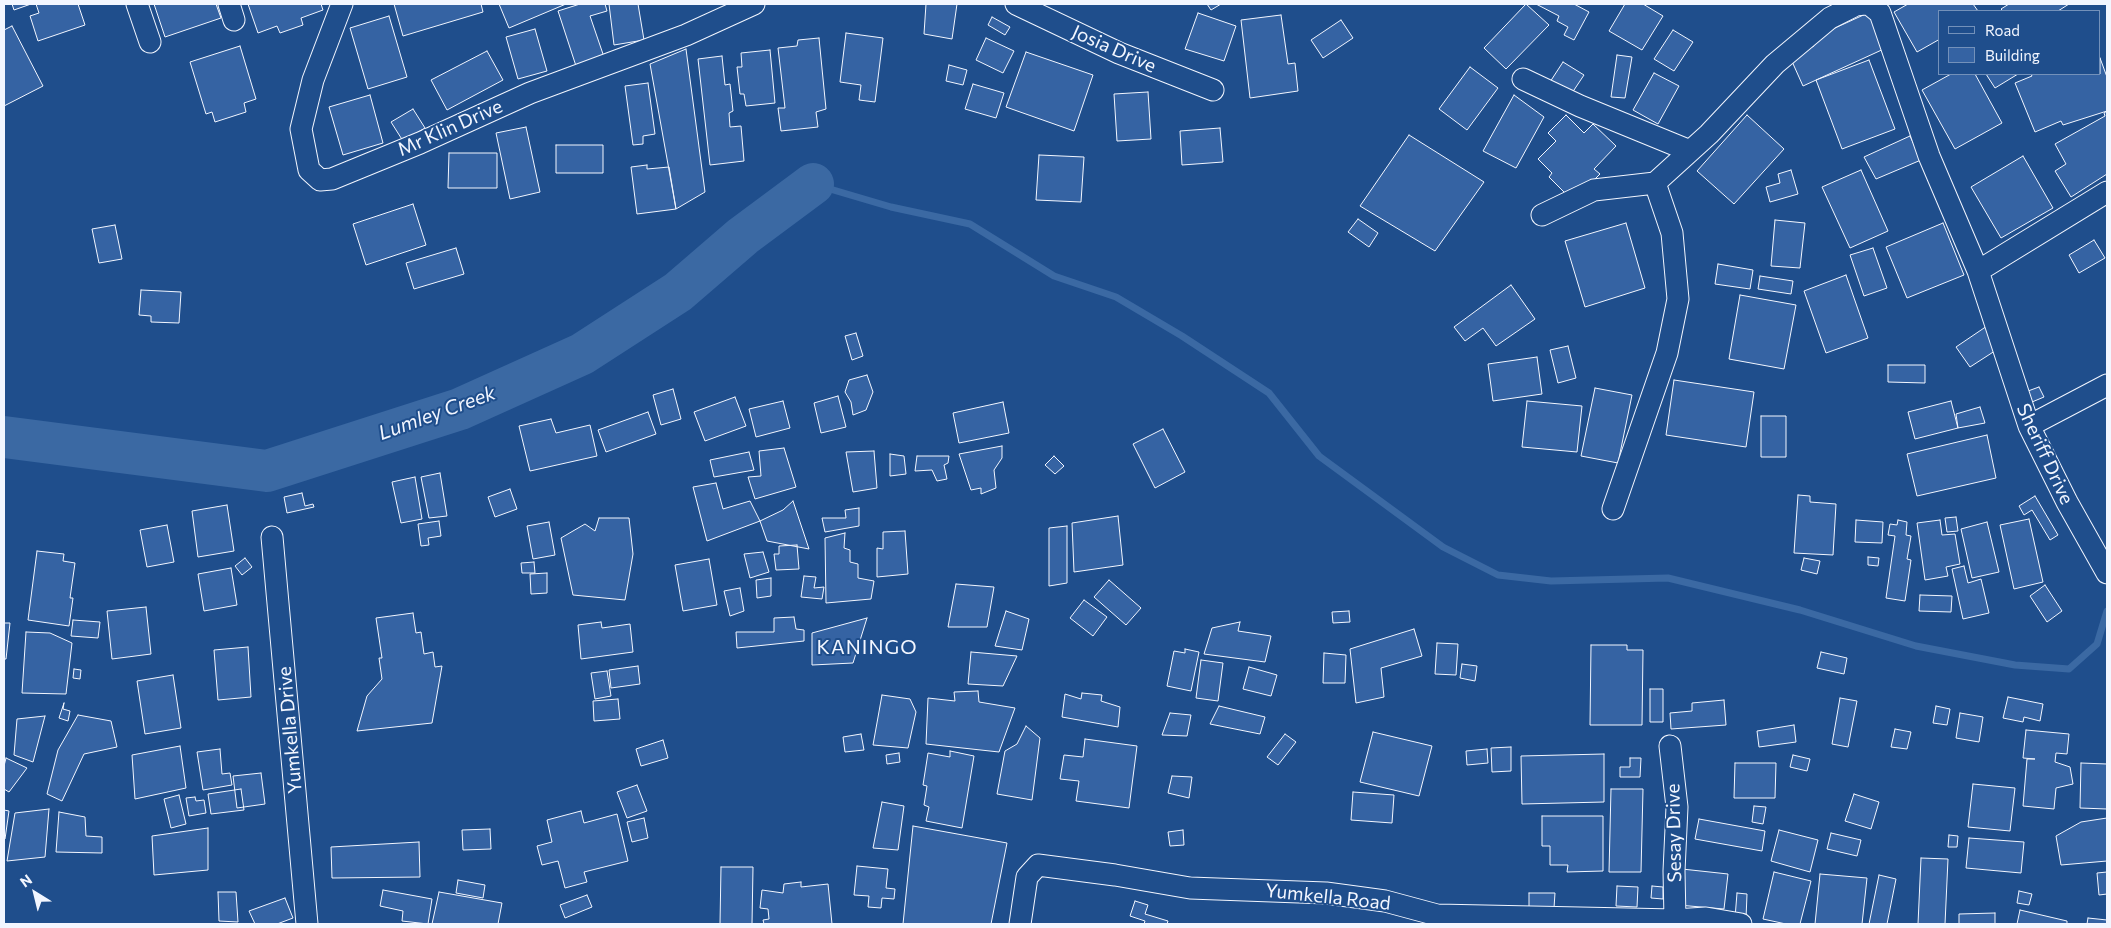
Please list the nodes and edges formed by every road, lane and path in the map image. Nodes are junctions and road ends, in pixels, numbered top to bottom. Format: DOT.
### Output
graph roads {
  1 [pos="137,4"];
  2 [pos="342,4"];
  3 [pos="754,4"];
  4 [pos="1016,4"];
  5 [pos="1864,4"];
  6 [pos="1869,4"];
  7 [pos="150,42"];
  8 [pos="1523,78"];
  9 [pos="1213,90"];
  10 [pos="1690,151"];
  11 [pos="1655,183"];
  12 [pos="2107,192"];
  13 [pos="1542,215"];
  14 [pos="1978,271"];
  15 [pos="2107,385"];
  16 [pos="2029,426"];
  17 [pos="1613,509"];
  18 [pos="272,537"];
  19 [pos="2107,573"];
  20 [pos="1670,746"];
  21 [pos="1675,920"];
  22 [pos="307,924"];
  23 [pos="1020,924"];
  24 [pos="1741,924"];
  1 -- 7 [label="street"];
  2 -- 3 [label="street, Mr Klin Drive"];
  4 -- 9 [label="street, Josia Drive"];
  5 -- 10 [label="street"];
  6 -- 14 [label="street, Sheriff Drive"];
  8 -- 10 [label="street"];
  10 -- 11 [label="street"];
  11 -- 13 [label="street"];
  11 -- 17 [label="street"];
  12 -- 14 [label="street"];
  14 -- 16 [label="street, Sheriff Drive"];
  15 -- 16 [label="street"];
  16 -- 19 [label="street, Sheriff Drive"];
  18 -- 22 [label="street, Yumkella Drive"];
  20 -- 21 [label="street, Sesay Drive"];
  21 -- 23 [label="street, Yumkella Road"];
  21 -- 24 [label="street, Yumkella Road"];
}
